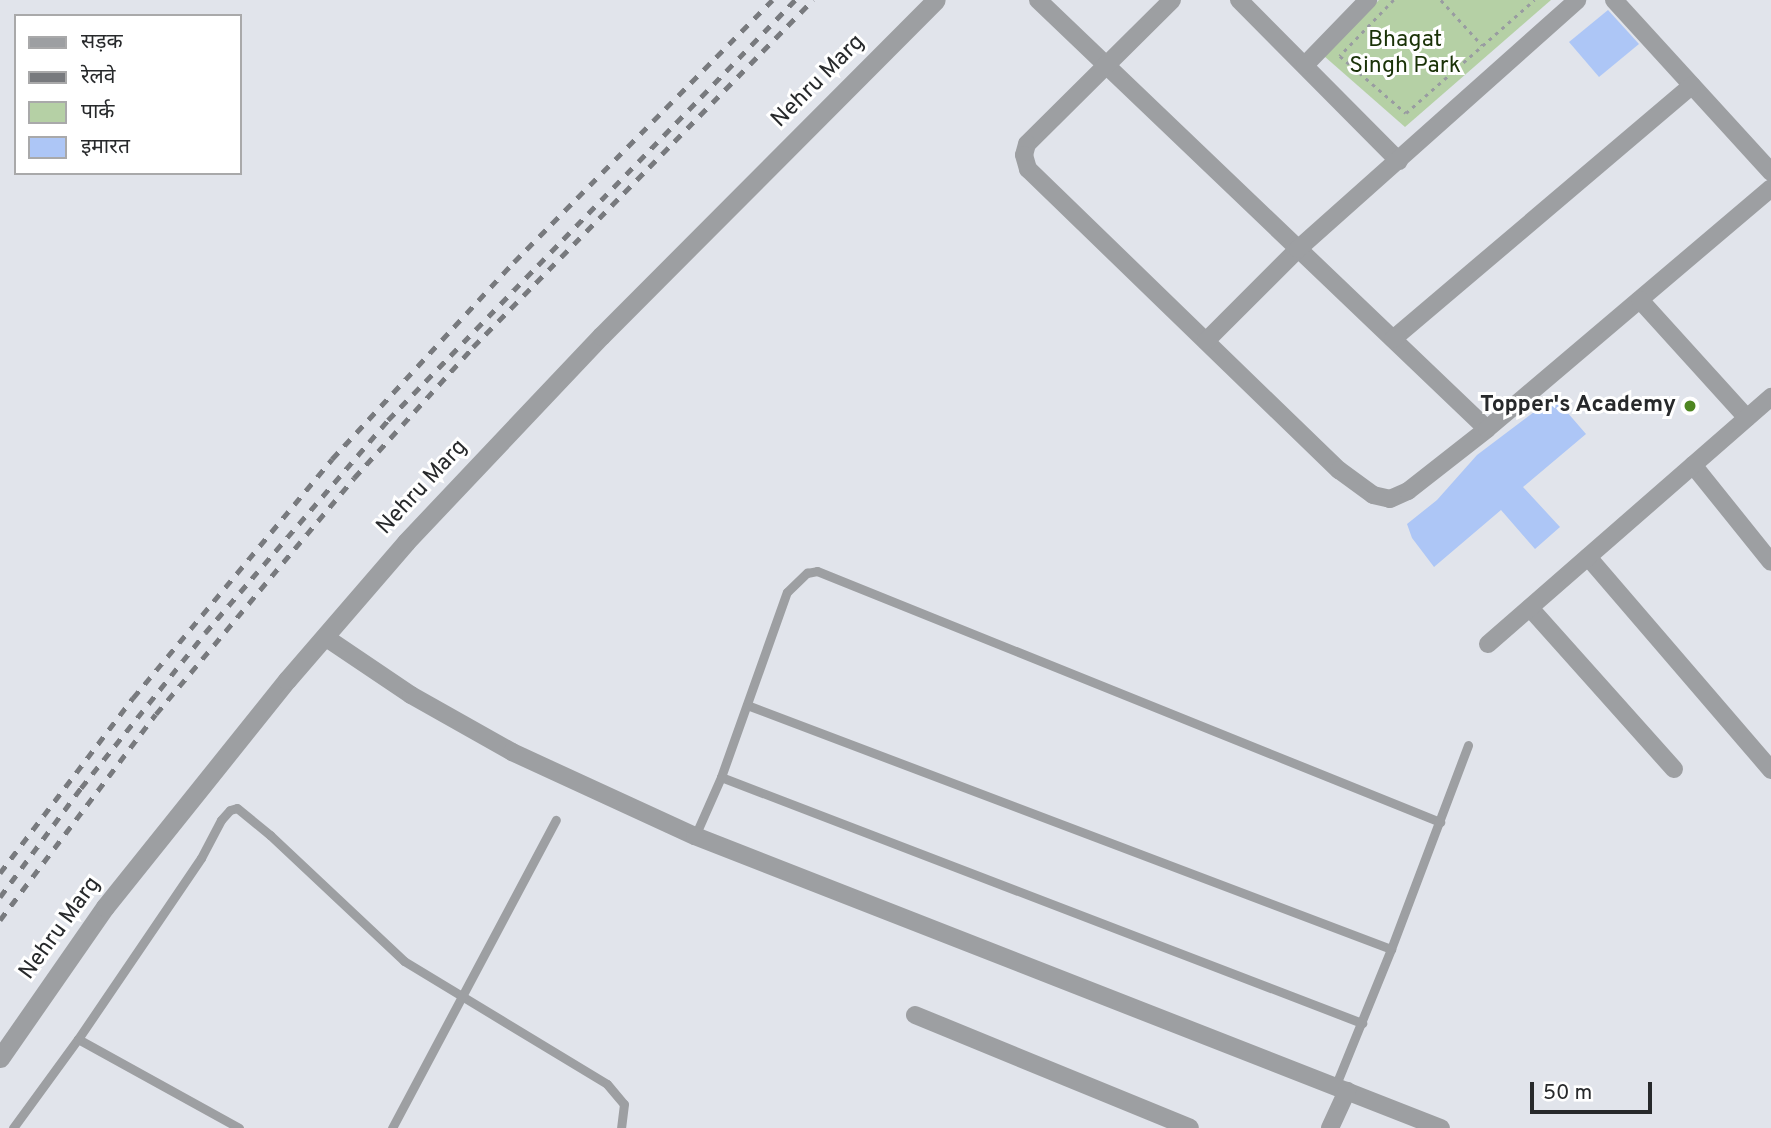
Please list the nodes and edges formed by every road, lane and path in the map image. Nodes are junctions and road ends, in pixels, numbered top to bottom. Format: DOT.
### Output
graph roads {
  1 [pos="936,0"];
  2 [pos="1038,0"];
  3 [pos="1172,0"];
  4 [pos="1239,0"];
  5 [pos="1368,0"];
  6 [pos="1394,0"];
  7 [pos="1441,0"];
  8 [pos="1534,0"];
  9 [pos="1577,0"];
  10 [pos="1614,0"];
  11 [pos="1482,45"];
  12 [pos="1305,65"];
  13 [pos="1107,66"];
  14 [pos="1692,85"];
  15 [pos="1399,161"];
  16 [pos="1771,172"];
  17 [pos="1771,188"];
  18 [pos="1298,249"];
  19 [pos="1640,300"];
  20 [pos="1393,339"];
  21 [pos="1206,341"];
  22 [pos="1771,397"];
  23 [pos="1747,418"];
  24 [pos="1487,429"];
  25 [pos="1693,466"];
  26 [pos="1588,557"];
  27 [pos="1771,562"];
  28 [pos="1530,608"];
  29 [pos="325,637"];
  30 [pos="1488,644"];
  31 [pos="747,705"];
  32 [pos="1468,745"];
  33 [pos="1674,769"];
  34 [pos="1771,770"];
  35 [pos="721,777"];
  36 [pos="556,820"];
  37 [pos="1440,822"];
  38 [pos="695,836"];
  39 [pos="1391,948"];
  40 [pos="462,997"];
  41 [pos="915,1015"];
  42 [pos="1362,1023"];
  43 [pos="78,1040"];
  44 [pos="0,1058"];
  45 [pos="1341,1089"];
  46 [pos="13,1128"];
  47 [pos="239,1128"];
  48 [pos="392,1128"];
  49 [pos="621,1128"];
  50 [pos="1190,1128"];
  51 [pos="1330,1128"];
  52 [pos="1441,1128"];
  1 -- 29 [label="street, Nehru Marg"];
  2 -- 13 [label="street"];
  3 -- 13 [label="street"];
  4 -- 12 [label="street"];
  5 -- 12 [label="street"];
  6 -- 11 [label="path"];
  7 -- 11 [label="path"];
  8 -- 11 [label="path"];
  9 -- 15 [label="street"];
  10 -- 14 [label="street"];
  12 -- 15 [label="street"];
  13 -- 18 [label="street"];
  13 -- 21 [label="street"];
  14 -- 16 [label="street"];
  14 -- 20 [label="street"];
  15 -- 18 [label="street"];
  17 -- 19 [label="street"];
  18 -- 20 [label="street"];
  18 -- 21 [label="street"];
  19 -- 23 [label="street"];
  19 -- 24 [label="street"];
  20 -- 24 [label="street"];
  21 -- 24 [label="street"];
  22 -- 23 [label="street"];
  23 -- 25 [label="street"];
  25 -- 26 [label="street"];
  25 -- 27 [label="street"];
  26 -- 28 [label="street"];
  26 -- 34 [label="street"];
  28 -- 30 [label="street"];
  28 -- 33 [label="street"];
  29 -- 38 [label="street"];
  29 -- 44 [label="street, Nehru Marg"];
  31 -- 35 [label="lane"];
  31 -- 37 [label="lane"];
  31 -- 39 [label="lane"];
  32 -- 37 [label="lane"];
  35 -- 38 [label="lane"];
  35 -- 42 [label="lane"];
  36 -- 40 [label="lane"];
  37 -- 39 [label="lane"];
  38 -- 45 [label="street"];
  39 -- 42 [label="lane"];
  40 -- 43 [label="lane"];
  40 -- 48 [label="lane"];
  40 -- 49 [label="lane"];
  41 -- 50 [label="street"];
  42 -- 45 [label="lane"];
  43 -- 46 [label="lane"];
  43 -- 47 [label="lane"];
  45 -- 51 [label="street"];
  45 -- 52 [label="street"];
}
